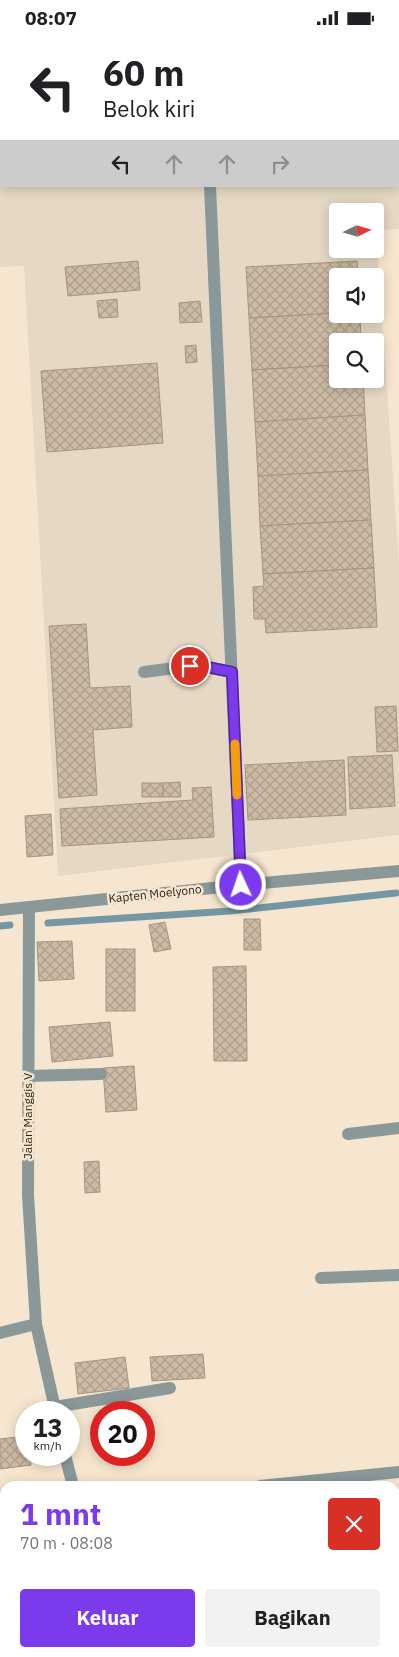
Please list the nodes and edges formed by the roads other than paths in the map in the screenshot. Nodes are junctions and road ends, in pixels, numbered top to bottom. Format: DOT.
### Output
graph roads {
  1 [pos="210,187"];
  2 [pos="144,672"];
  3 [pos="232,672"];
  4 [pos="399,871"];
  5 [pos="241,885"];
  6 [pos="29,907"];
  7 [pos="0,910"];
  8 [pos="101,1074"];
  9 [pos="28,1076"];
  10 [pos="399,1128"];
  11 [pos="348,1134"];
  12 [pos="399,1275"];
  13 [pos="321,1278"];
  14 [pos="36,1324"];
  15 [pos="0,1333"];
  16 [pos="170,1389"];
  17 [pos="53,1401"];
  18 [pos="80,1405"];
  19 [pos="68,1466"];
  20 [pos="399,1472"];
  21 [pos="71,1481"];
  22 [pos="310,1481"];
  1 -- 3 [label="street"];
  2 -- 3 [label="street"];
  3 -- 5 [label="street"];
  4 -- 5 [label="street, Kapten Moelyono"];
  5 -- 6 [label="street, Kapten Moelyono"];
  6 -- 7 [label="street, Kapten Moelyono"];
  6 -- 9 [label="street, Jalan Manggis V"];
  8 -- 9 [label="street"];
  9 -- 14 [label="street, Jalan Manggis V"];
  10 -- 11 [label="street"];
  12 -- 13 [label="street"];
  14 -- 15 [label="street"];
  14 -- 17 [label="street, Jalan Manggis V"];
  16 -- 18 [label="street"];
  19 -- 21 [label="street"];
  20 -- 22 [label="street"];
}
